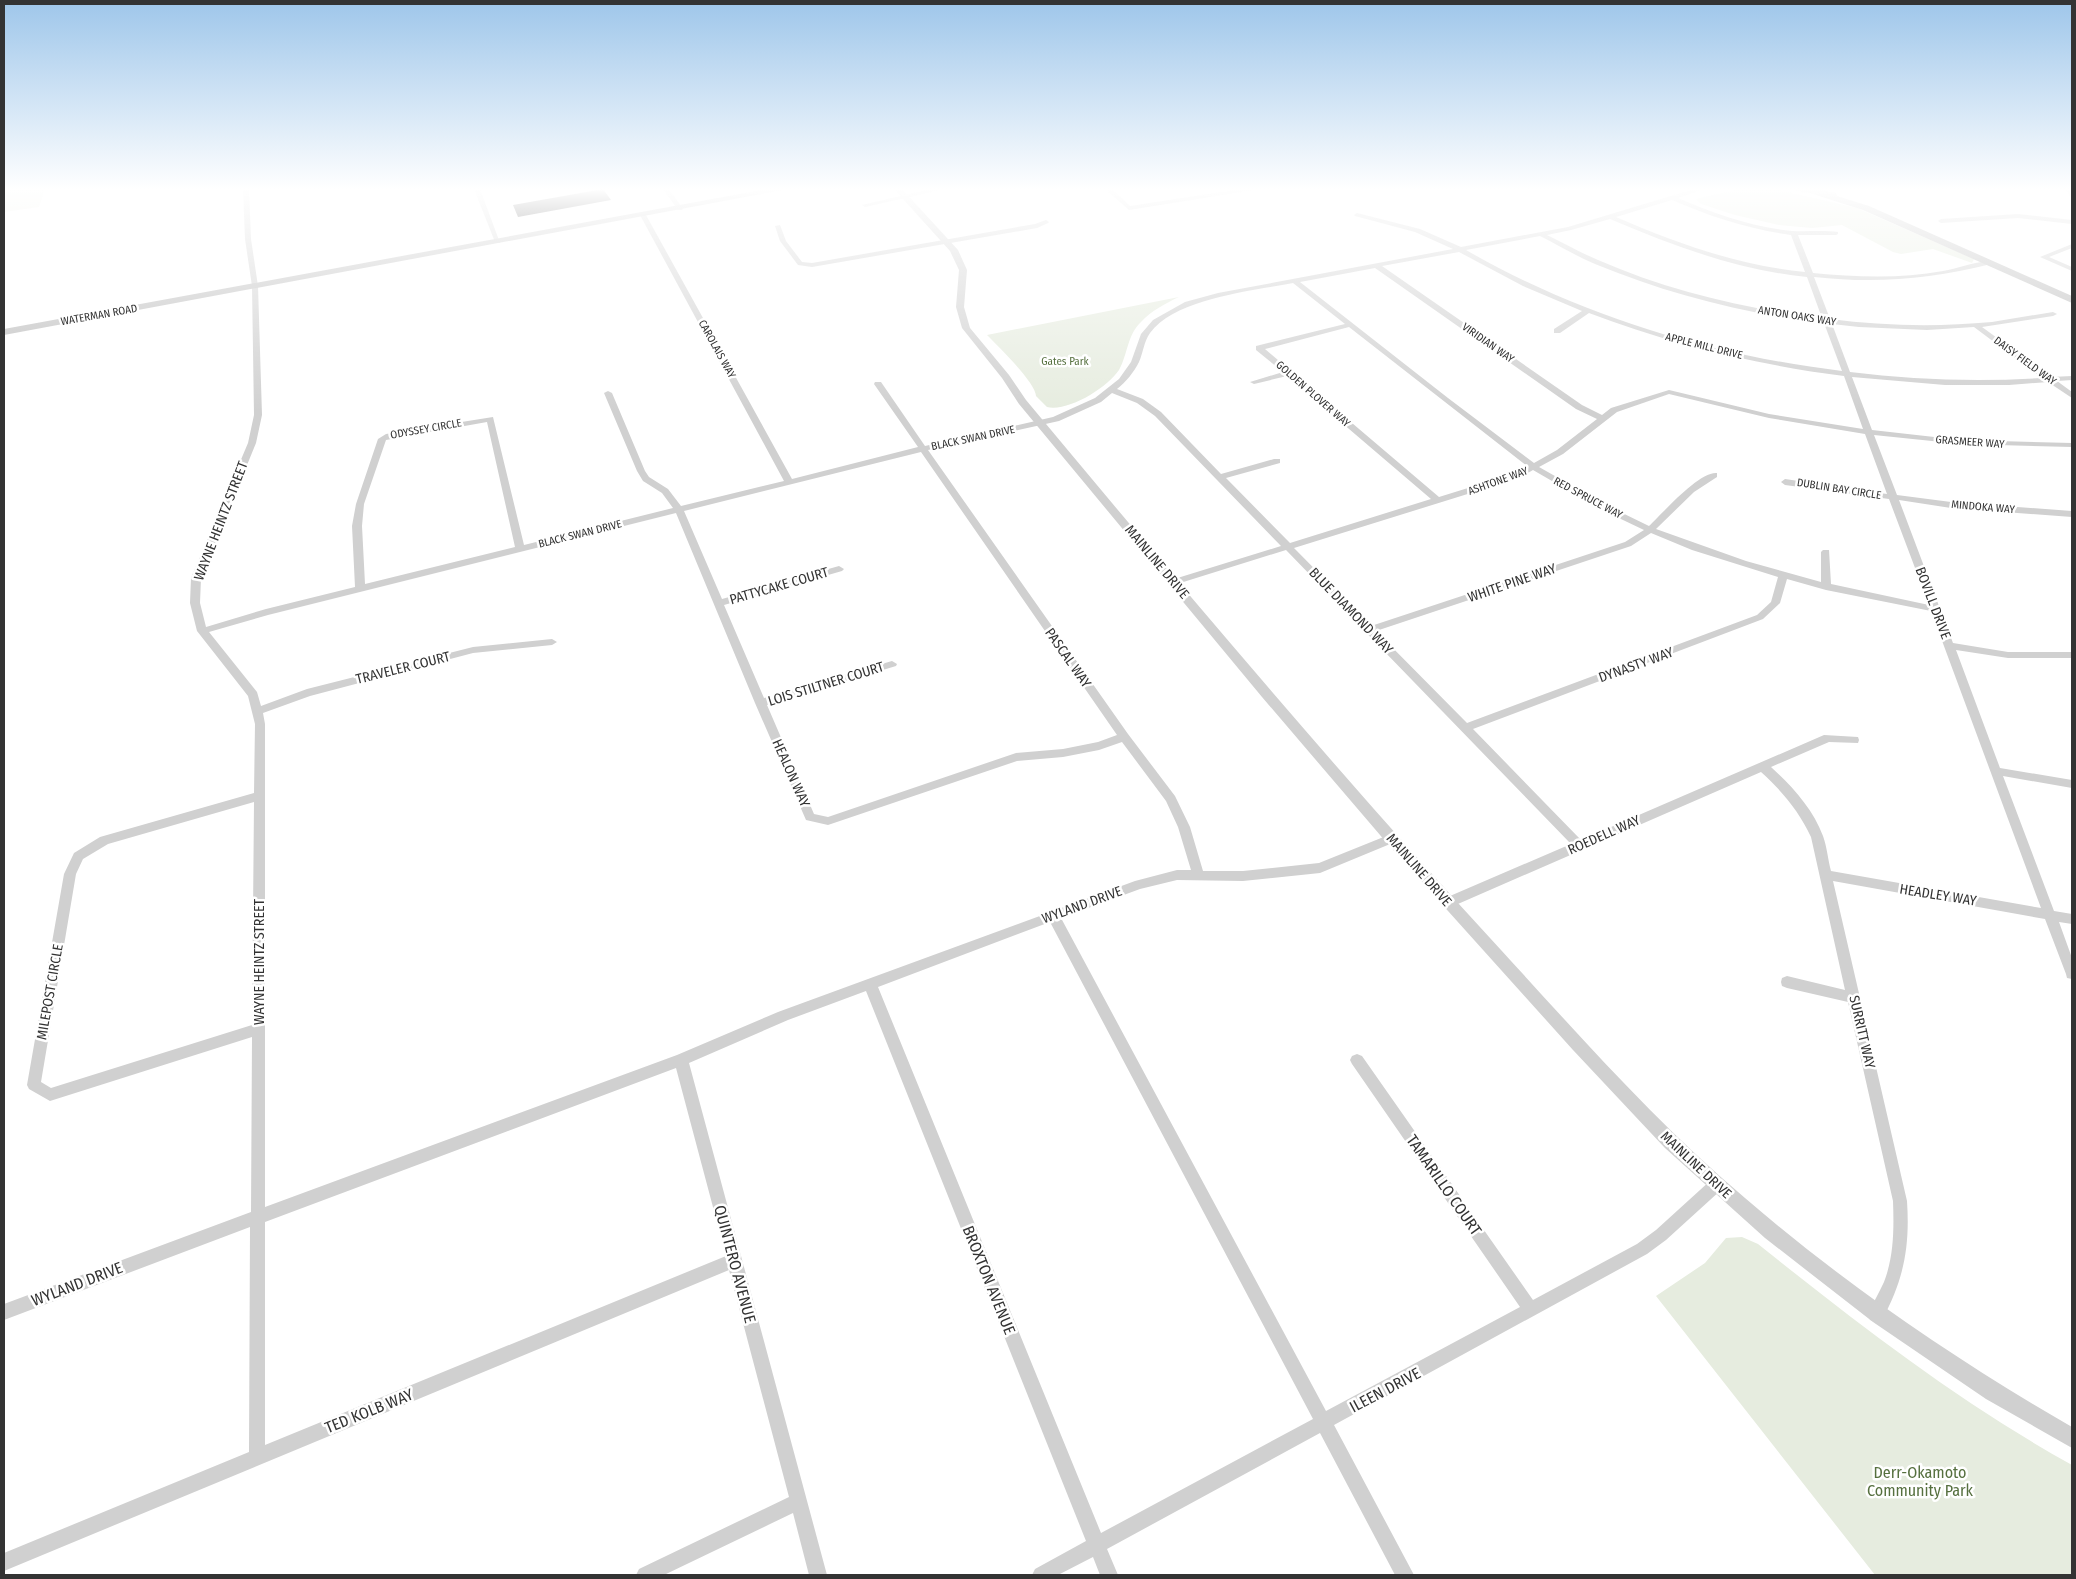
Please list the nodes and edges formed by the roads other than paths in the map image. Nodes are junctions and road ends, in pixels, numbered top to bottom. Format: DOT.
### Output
graph roads {
  1 [pos="252,263"];
  2 [pos="384,263"];
  3 [pos="669,263"];
  4 [pos="799,263"];
  5 [pos="826,263"];
  6 [pos="960,263"];
  7 [pos="1388,263"];
  8 [pos="1484,263"];
  9 [pos="1599,263"];
  10 [pos="1743,263"];
  11 [pos="1806,263"];
  12 [pos="1989,263"];
  13 [pos="2000,263"];
  14 [pos="2056,263"];
  15 [pos="1376,265"];
  16 [pos="2072,270"];
  17 [pos="1810,274"];
  18 [pos="1294,280"];
  19 [pos="255,286"];
  20 [pos="2072,295"];
  21 [pos="2072,300"];
  22 [pos="1587,311"];
  23 [pos="2053,314"];
  24 [pos="1827,321"];
  25 [pos="1350,325"];
  26 [pos="1977,326"];
  27 [pos="1557,331"];
  28 [pos="4,332"];
  29 [pos="1288,373"];
  30 [pos="1847,373"];
  31 [pos="2072,378"];
  32 [pos="2051,380"];
  33 [pos="1254,382"];
  34 [pos="878,384"];
  35 [pos="1113,390"];
  36 [pos="608,393"];
  37 [pos="2072,396"];
  38 [pos="1601,418"];
  39 [pos="1041,424"];
  40 [pos="1869,432"];
  41 [pos="2072,445"];
  42 [pos="922,449"];
  43 [pos="1277,461"];
  44 [pos="1534,468"];
  45 [pos="1714,475"];
  46 [pos="1220,477"];
  47 [pos="1785,482"];
  48 [pos="790,483"];
  49 [pos="1894,498"];
  50 [pos="1438,502"];
  51 [pos="679,510"];
  52 [pos="2072,514"];
  53 [pos="1651,530"];
  54 [pos="1288,547"];
  55 [pos="520,549"];
  56 [pos="1826,552"];
  57 [pos="838,570"];
  58 [pos="1783,576"];
  59 [pos="1174,582"];
  60 [pos="1826,587"];
  61 [pos="360,588"];
  62 [pos="719,603"];
  63 [pos="1936,609"];
  64 [pos="1370,630"];
  65 [pos="202,631"];
  66 [pos="552,642"];
  67 [pos="1949,646"];
  68 [pos="2072,656"];
  69 [pos="892,664"];
  70 [pos="760,703"];
  71 [pos="257,711"];
  72 [pos="1465,728"];
  73 [pos="1124,737"];
  74 [pos="1854,740"];
  75 [pos="1762,766"];
  76 [pos="1996,771"];
  77 [pos="2072,784"];
  78 [pos="259,796"];
  79 [pos="1391,839"];
  80 [pos="1580,846"];
  81 [pos="1198,875"];
  82 [pos="1826,875"];
  83 [pos="1447,903"];
  84 [pos="2050,915"];
  85 [pos="1053,916"];
  86 [pos="2072,919"];
  87 [pos="2072,974"];
  88 [pos="1787,982"];
  89 [pos="870,984"];
  90 [pos="1854,998"];
  91 [pos="258,1029"];
  92 [pos="681,1060"];
  93 [pos="1357,1060"];
  94 [pos="1716,1185"];
  95 [pos="258,1217"];
  96 [pos="734,1260"];
  97 [pos="1530,1310"];
  98 [pos="4,1312"];
  99 [pos="1876,1314"];
  100 [pos="1323,1423"];
  101 [pos="2072,1438"];
  102 [pos="257,1457"];
  103 [pos="798,1501"];
  104 [pos="1096,1545"];
  105 [pos="4,1562"];
  106 [pos="645,1575"];
  107 [pos="818,1575"];
  108 [pos="1041,1575"];
  109 [pos="1108,1575"];
  110 [pos="1405,1575"];
  1 -- 19 [label="street, WAYNE HEINTZ STREET"];
  2 -- 19 [label="main road, WATERMAN ROAD"];
  3 -- 48 [label="street, CAROLAIS WAY"];
  4 -- 5 [label="street"];
  6 -- 39 [label="street, MAINLINE DRIVE"];
  7 -- 15 [label="street, BLACK SWAN DRIVE"];
  8 -- 22 [label="street, APPLE MILL DRIVE"];
  9 -- 24 [label="street, ANTON OAKS WAY"];
  10 -- 17 [label="street"];
  11 -- 17 [label="street, BOVILL DRIVE"];
  12 -- 17 [label="street"];
  12 -- 21 [label="main road"];
  13 -- 20 [label="main road"];
  14 -- 16 [label="street"];
  15 -- 18 [label="street, BLACK SWAN DRIVE"];
  15 -- 38 [label="street, VIRIDIAN WAY"];
  17 -- 24 [label="street, BOVILL DRIVE"];
  18 -- 25 [label="street, RED SPRUCE WAY"];
  18 -- 35 [label="street, BLACK SWAN DRIVE"];
  19 -- 28 [label="main road, WATERMAN ROAD"];
  19 -- 65 [label="street, WAYNE HEINTZ STREET"];
  22 -- 27 [label="street"];
  22 -- 30 [label="street, APPLE MILL DRIVE"];
  23 -- 26 [label="street, ANTON OAKS WAY"];
  24 -- 26 [label="street, ANTON OAKS WAY"];
  24 -- 30 [label="street, BOVILL DRIVE"];
  25 -- 29 [label="street, GOLDEN PLOVER WAY"];
  25 -- 44 [label="street, RED SPRUCE WAY"];
  26 -- 32 [label="street, DAISY FIELD WAY"];
  29 -- 33 [label="street"];
  29 -- 50 [label="street, GOLDEN PLOVER WAY"];
  30 -- 32 [label="street, APPLE MILL DRIVE"];
  30 -- 40 [label="street, BOVILL DRIVE"];
  31 -- 32 [label="street, APPLE MILL DRIVE"];
  32 -- 37 [label="street, DAISY FIELD WAY"];
  34 -- 42 [label="street, PASCAL WAY"];
  35 -- 39 [label="street, BLACK SWAN DRIVE"];
  35 -- 46 [label="street, BLUE DIAMOND WAY"];
  36 -- 51 [label="street, HEALON WAY"];
  38 -- 40 [label="street, ASHTONE WAY"];
  38 -- 44 [label="street, ASHTONE WAY"];
  39 -- 42 [label="street, BLACK SWAN DRIVE"];
  39 -- 59 [label="street, MAINLINE DRIVE"];
  40 -- 41 [label="street, GRASMEER WAY"];
  40 -- 49 [label="street, BOVILL DRIVE"];
  42 -- 48 [label="street, BLACK SWAN DRIVE"];
  42 -- 73 [label="street, PASCAL WAY"];
  43 -- 46 [label="street"];
  44 -- 50 [label="street, ASHTONE WAY"];
  44 -- 53 [label="street, RED SPRUCE WAY"];
  45 -- 53 [label="street, WHITE PINE WAY"];
  46 -- 54 [label="street, BLUE DIAMOND WAY"];
  47 -- 49 [label="street, DUBLIN BAY CIRCLE"];
  48 -- 51 [label="street, BLACK SWAN DRIVE"];
  49 -- 52 [label="street, MINDOKA WAY"];
  49 -- 63 [label="street, BOVILL DRIVE"];
  50 -- 54 [label="street, ASHTONE WAY"];
  51 -- 55 [label="street, BLACK SWAN DRIVE"];
  51 -- 62 [label="street, HEALON WAY"];
  53 -- 58 [label="street, RED SPRUCE WAY"];
  53 -- 64 [label="street, WHITE PINE WAY"];
  54 -- 59 [label="street, ASHTONE WAY"];
  54 -- 64 [label="street, BLUE DIAMOND WAY"];
  55 -- 61 [label="street, BLACK SWAN DRIVE"];
  55 -- 61 [label="street, ODYSSEY CIRCLE"];
  56 -- 60 [label="street"];
  57 -- 62 [label="street, PATTYCAKE COURT"];
  58 -- 60 [label="street, RED SPRUCE WAY"];
  58 -- 72 [label="street, DYNASTY WAY"];
  59 -- 79 [label="street, MAINLINE DRIVE"];
  60 -- 63 [label="street, RED SPRUCE WAY"];
  61 -- 65 [label="street, BLACK SWAN DRIVE"];
  62 -- 70 [label="street, HEALON WAY"];
  63 -- 67 [label="street, BOVILL DRIVE"];
  64 -- 72 [label="street, BLUE DIAMOND WAY"];
  65 -- 71 [label="street, WAYNE HEINTZ STREET"];
  66 -- 71 [label="street, TRAVELER COURT"];
  67 -- 68 [label="street"];
  67 -- 76 [label="street, BOVILL DRIVE"];
  69 -- 70 [label="street, LOIS STILTNER COURT"];
  70 -- 73 [label="street, HEALON WAY"];
  71 -- 78 [label="street, WAYNE HEINTZ STREET"];
  72 -- 80 [label="street, BLUE DIAMOND WAY"];
  73 -- 81 [label="street, PASCAL WAY"];
  74 -- 75 [label="street, ROEDELL WAY"];
  75 -- 80 [label="street, ROEDELL WAY"];
  75 -- 82 [label="street, SURRITT WAY"];
  76 -- 77 [label="street"];
  76 -- 84 [label="street, BOVILL DRIVE"];
  78 -- 91 [label="street, WAYNE HEINTZ STREET"];
  78 -- 91 [label="street, MILEPOST CIRCLE"];
  79 -- 81 [label="street, WYLAND DRIVE"];
  79 -- 83 [label="street, MAINLINE DRIVE"];
  80 -- 83 [label="street, ROEDELL WAY"];
  81 -- 85 [label="street, WYLAND DRIVE"];
  82 -- 84 [label="street, HEADLEY WAY"];
  82 -- 90 [label="street, SURRITT WAY"];
  83 -- 94 [label="street, MAINLINE DRIVE"];
  84 -- 86 [label="street, HEADLEY WAY"];
  84 -- 87 [label="street, BOVILL DRIVE"];
  85 -- 89 [label="street, WYLAND DRIVE"];
  85 -- 100 [label="street"];
  88 -- 90 [label="street"];
  89 -- 92 [label="street, WYLAND DRIVE"];
  89 -- 104 [label="street, BROXTON AVENUE"];
  90 -- 99 [label="street, SURRITT WAY"];
  91 -- 95 [label="street, WAYNE HEINTZ STREET"];
  92 -- 95 [label="street"];
  92 -- 96 [label="street, QUINTERO AVENUE"];
  93 -- 97 [label="street, TAMARILLO COURT"];
  94 -- 97 [label="street, ILEEN DRIVE"];
  94 -- 99 [label="street, MAINLINE DRIVE"];
  95 -- 98 [label="street, WYLAND DRIVE"];
  95 -- 102 [label="street, WAYNE HEINTZ STREET"];
  96 -- 102 [label="street, TED KOLB WAY"];
  96 -- 103 [label="street, QUINTERO AVENUE"];
  97 -- 100 [label="street, ILEEN DRIVE"];
  99 -- 101 [label="street, MAINLINE DRIVE"];
  100 -- 104 [label="street, ILEEN DRIVE"];
  100 -- 110 [label="street"];
  102 -- 105 [label="street, TED KOLB WAY"];
  103 -- 106 [label="street"];
  103 -- 107 [label="street, QUINTERO AVENUE"];
  104 -- 108 [label="street, ILEEN DRIVE"];
  104 -- 109 [label="street, BROXTON AVENUE"];
}
